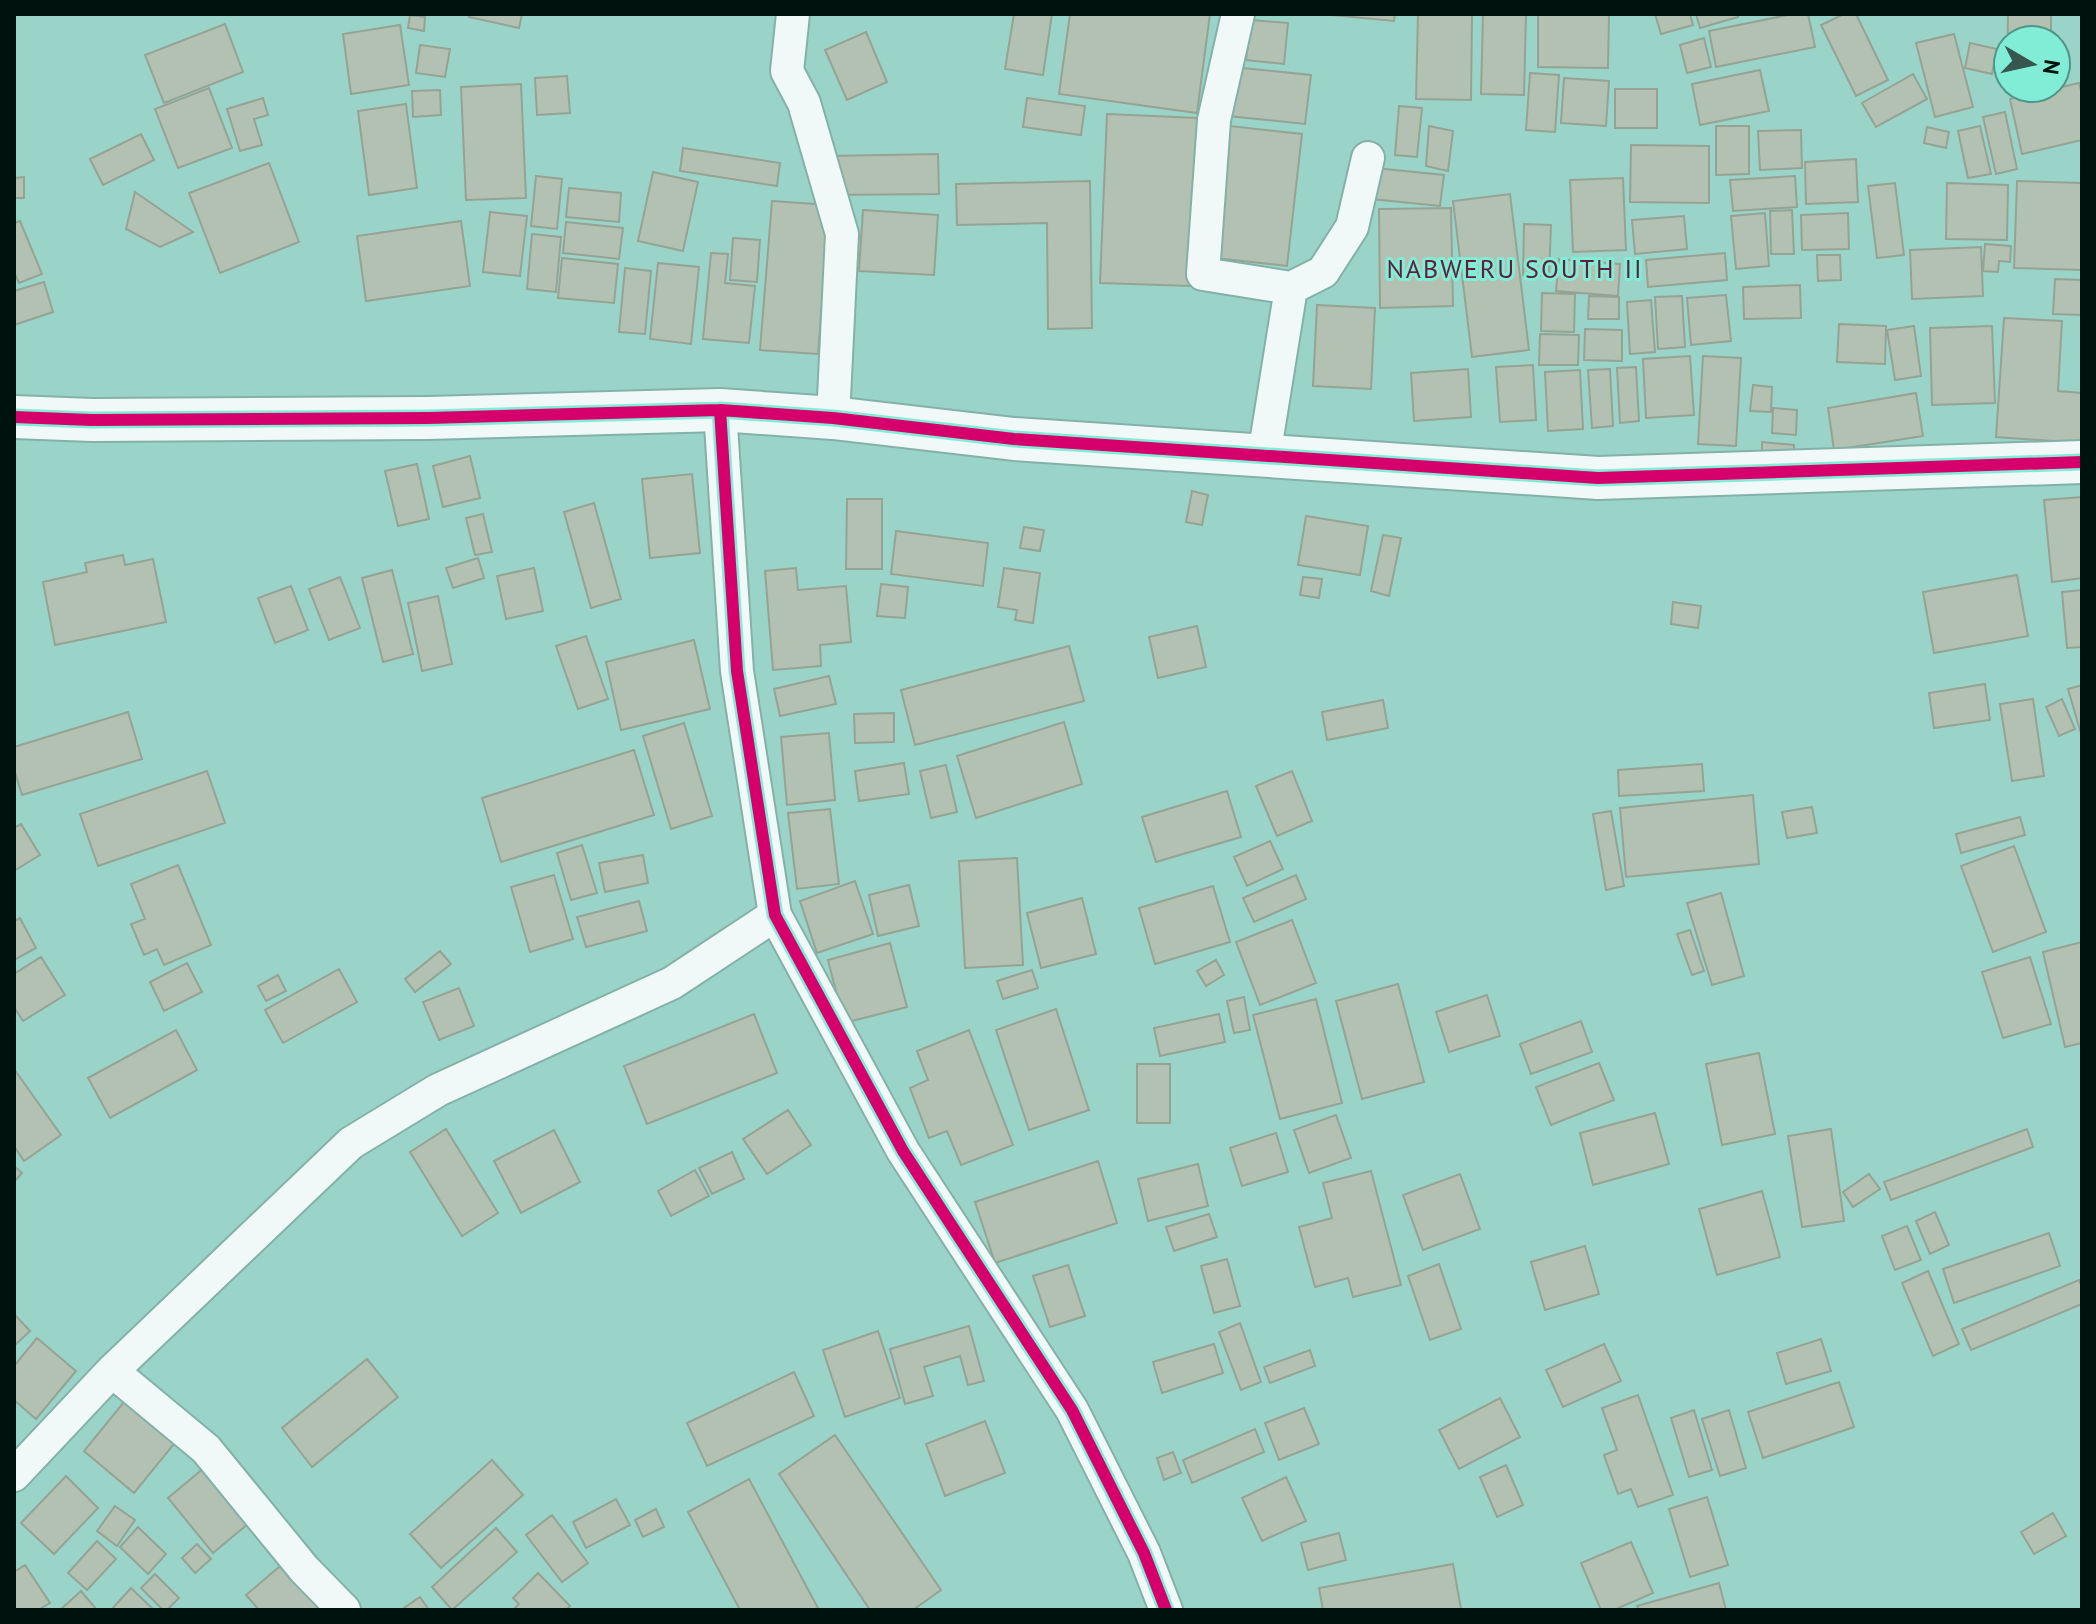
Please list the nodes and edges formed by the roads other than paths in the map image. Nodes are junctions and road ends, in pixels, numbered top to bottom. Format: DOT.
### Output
graph roads {
  1 [pos="793,14"];
  2 [pos="1238,14"];
  3 [pos="1368,158"];
  4 [pos="1291,288"];
  5 [pos="720,410"];
  6 [pos="14,417"];
  7 [pos="833,418"];
  8 [pos="1264,456"];
  9 [pos="2082,462"];
  10 [pos="775,915"];
  11 [pos="112,1371"];
  12 [pos="14,1475"];
  13 [pos="344,1610"];
  14 [pos="1166,1610"];
  1 -- 7 [label="street"];
  2 -- 4 [label="street"];
  3 -- 4 [label="street"];
  4 -- 8 [label="street"];
  5 -- 6 [label="street"];
  5 -- 7 [label="street"];
  5 -- 10 [label="street"];
  7 -- 8 [label="street"];
  8 -- 9 [label="street"];
  10 -- 11 [label="street"];
  10 -- 14 [label="street"];
  11 -- 12 [label="street"];
  11 -- 13 [label="street"];
}
